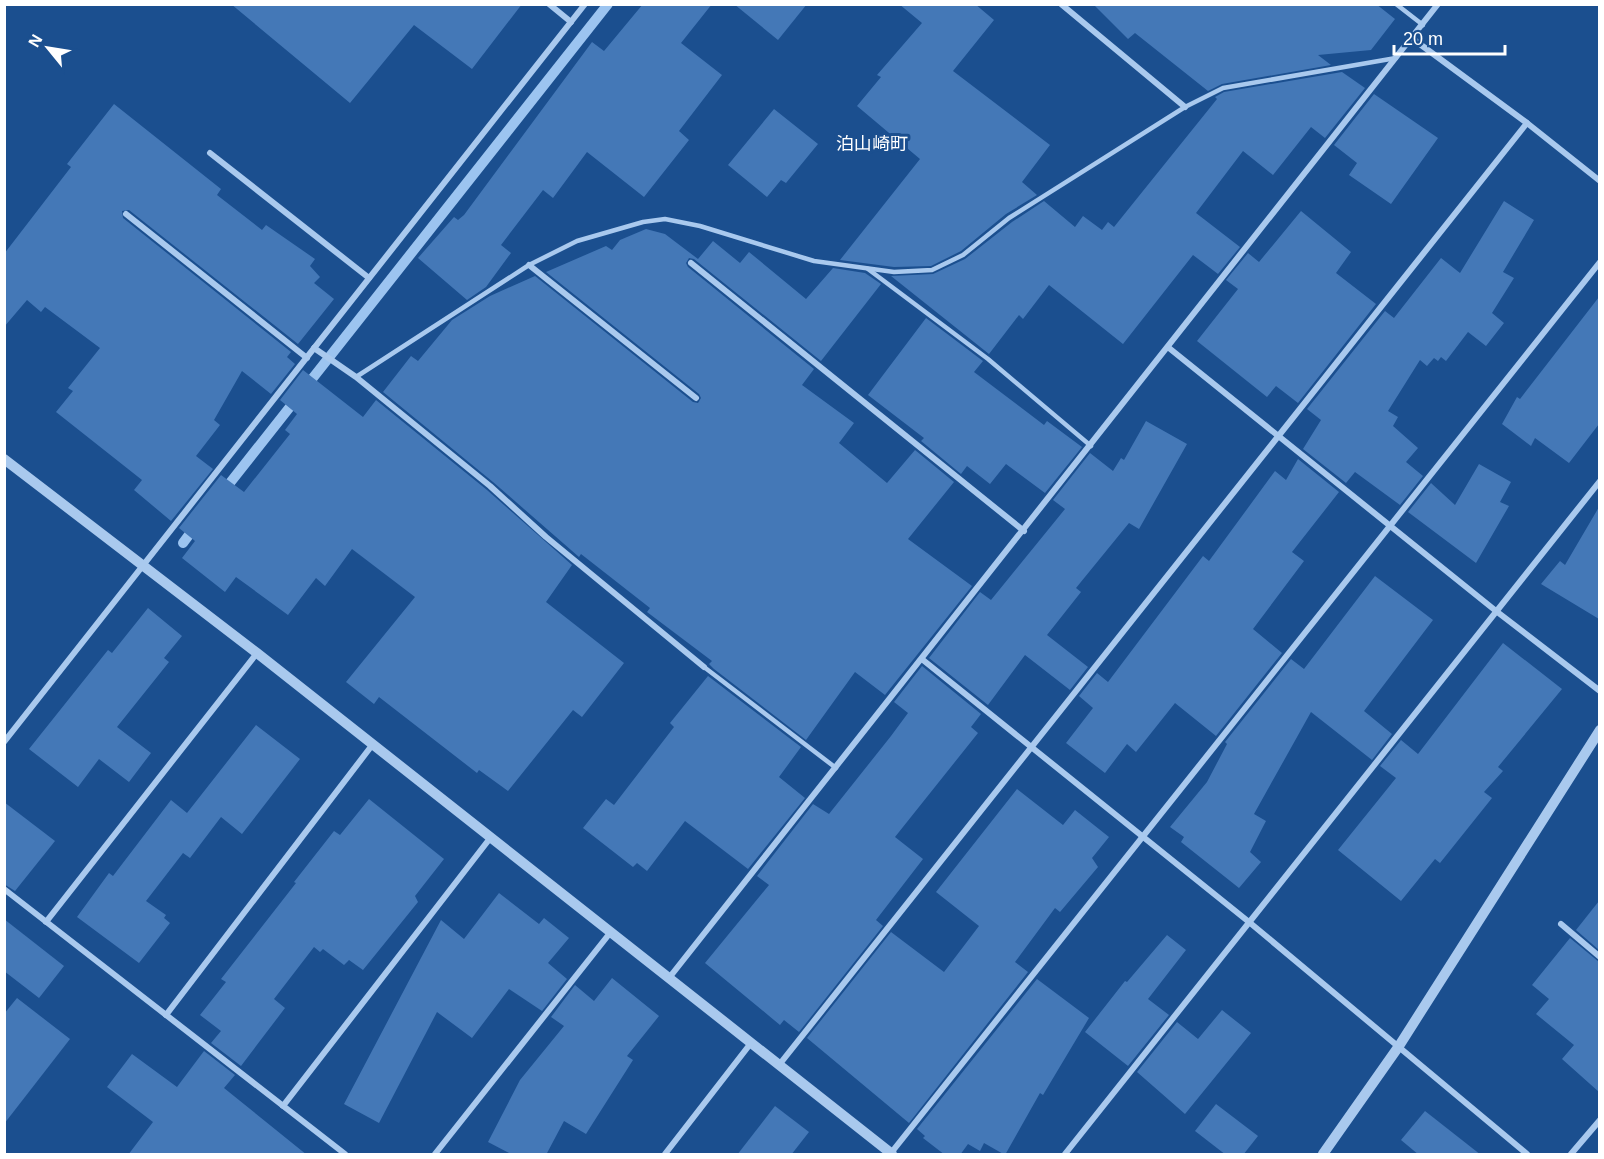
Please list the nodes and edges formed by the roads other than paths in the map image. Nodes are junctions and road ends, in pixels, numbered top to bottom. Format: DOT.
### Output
graph roads {
  1 [pos="549,4"];
  2 [pos="585,4"];
  3 [pos="1061,4"];
  4 [pos="1396,4"];
  5 [pos="1438,4"];
  6 [pos="571,22"];
  7 [pos="1423,25"];
  8 [pos="1413,39"];
  9 [pos="1399,57"];
  10 [pos="1185,107"];
  11 [pos="1527,123"];
  12 [pos="210,153"];
  13 [pos="1599,181"];
  14 [pos="126,214"];
  15 [pos="1599,262"];
  16 [pos="691,263"];
  17 [pos="529,265"];
  18 [pos="866,267"];
  19 [pos="369,278"];
  20 [pos="1169,348"];
  21 [pos="316,350"];
  22 [pos="307,358"];
  23 [pos="356,377"];
  24 [pos="696,398"];
  25 [pos="1279,438"];
  26 [pos="1092,446"];
  27 [pos="4,459"];
  28 [pos="1599,482"];
  29 [pos="1388,525"];
  30 [pos="1024,531"];
  31 [pos="142,565"];
  32 [pos="1496,611"];
  33 [pos="257,653"];
  34 [pos="923,660"];
  35 [pos="704,667"];
  36 [pos="1599,691"];
  37 [pos="1599,730"];
  38 [pos="4,742"];
  39 [pos="373,744"];
  40 [pos="1030,746"];
  41 [pos="836,768"];
  42 [pos="1143,836"];
  43 [pos="491,837"];
  44 [pos="4,889"];
  45 [pos="46,922"];
  46 [pos="1249,922"];
  47 [pos="1561,924"];
  48 [pos="610,933"];
  49 [pos="1599,957"];
  50 [pos="669,978"];
  51 [pos="165,1015"];
  52 [pos="751,1043"];
  53 [pos="1399,1046"];
  54 [pos="779,1065"];
  55 [pos="283,1106"];
  56 [pos="1599,1120"];
  57 [pos="892,1154"];
  58 [pos="345,1155"];
  59 [pos="435,1155"];
  60 [pos="664,1155"];
  61 [pos="1065,1155"];
  62 [pos="1323,1155"];
  63 [pos="1527,1155"];
  64 [pos="1571,1155"];
  1 -- 6 [label="street"];
  2 -- 6 [label="street"];
  3 -- 10 [label="street"];
  4 -- 7 [label="lane"];
  5 -- 7 [label="street"];
  6 -- 19 [label="street"];
  7 -- 8 [label="street"];
  8 -- 9 [label="street"];
  8 -- 11 [label="street"];
  9 -- 10 [label="lane"];
  9 -- 20 [label="street"];
  10 -- 18 [label="lane"];
  11 -- 13 [label="street"];
  11 -- 25 [label="street"];
  12 -- 19 [label="street"];
  14 -- 22 [label="street"];
  15 -- 29 [label="street"];
  16 -- 30 [label="street"];
  17 -- 18 [label="lane"];
  17 -- 23 [label="lane"];
  17 -- 24 [label="street"];
  18 -- 26 [label="lane"];
  19 -- 21 [label="street"];
  20 -- 25 [label="street"];
  20 -- 26 [label="street"];
  21 -- 22 [label="street"];
  21 -- 23 [label="street"];
  22 -- 31 [label="street"];
  23 -- 35 [label="street"];
  25 -- 29 [label="street"];
  25 -- 40 [label="street"];
  26 -- 30 [label="street"];
  27 -- 31 [label="street"];
  28 -- 32 [label="street"];
  29 -- 32 [label="street"];
  29 -- 42 [label="street"];
  30 -- 34 [label="street"];
  31 -- 33 [label="street"];
  31 -- 38 [label="street"];
  32 -- 36 [label="street"];
  32 -- 46 [label="street"];
  33 -- 39 [label="street"];
  33 -- 45 [label="street"];
  34 -- 40 [label="street"];
  34 -- 41 [label="street"];
  35 -- 41 [label="lane"];
  37 -- 53 [label="street"];
  39 -- 43 [label="street"];
  39 -- 51 [label="street"];
  40 -- 42 [label="street"];
  40 -- 54 [label="street"];
  41 -- 50 [label="street"];
  42 -- 46 [label="street"];
  42 -- 57 [label="street"];
  43 -- 48 [label="street"];
  43 -- 55 [label="street"];
  44 -- 45 [label="street"];
  45 -- 51 [label="street"];
  46 -- 53 [label="street"];
  46 -- 61 [label="street"];
  47 -- 49 [label="street"];
  48 -- 50 [label="street"];
  48 -- 59 [label="street"];
  50 -- 52 [label="street"];
  51 -- 55 [label="street"];
  52 -- 54 [label="street"];
  52 -- 60 [label="street"];
  53 -- 62 [label="street"];
  53 -- 63 [label="street"];
  54 -- 57 [label="street"];
  55 -- 58 [label="street"];
  56 -- 64 [label="street"];
}
